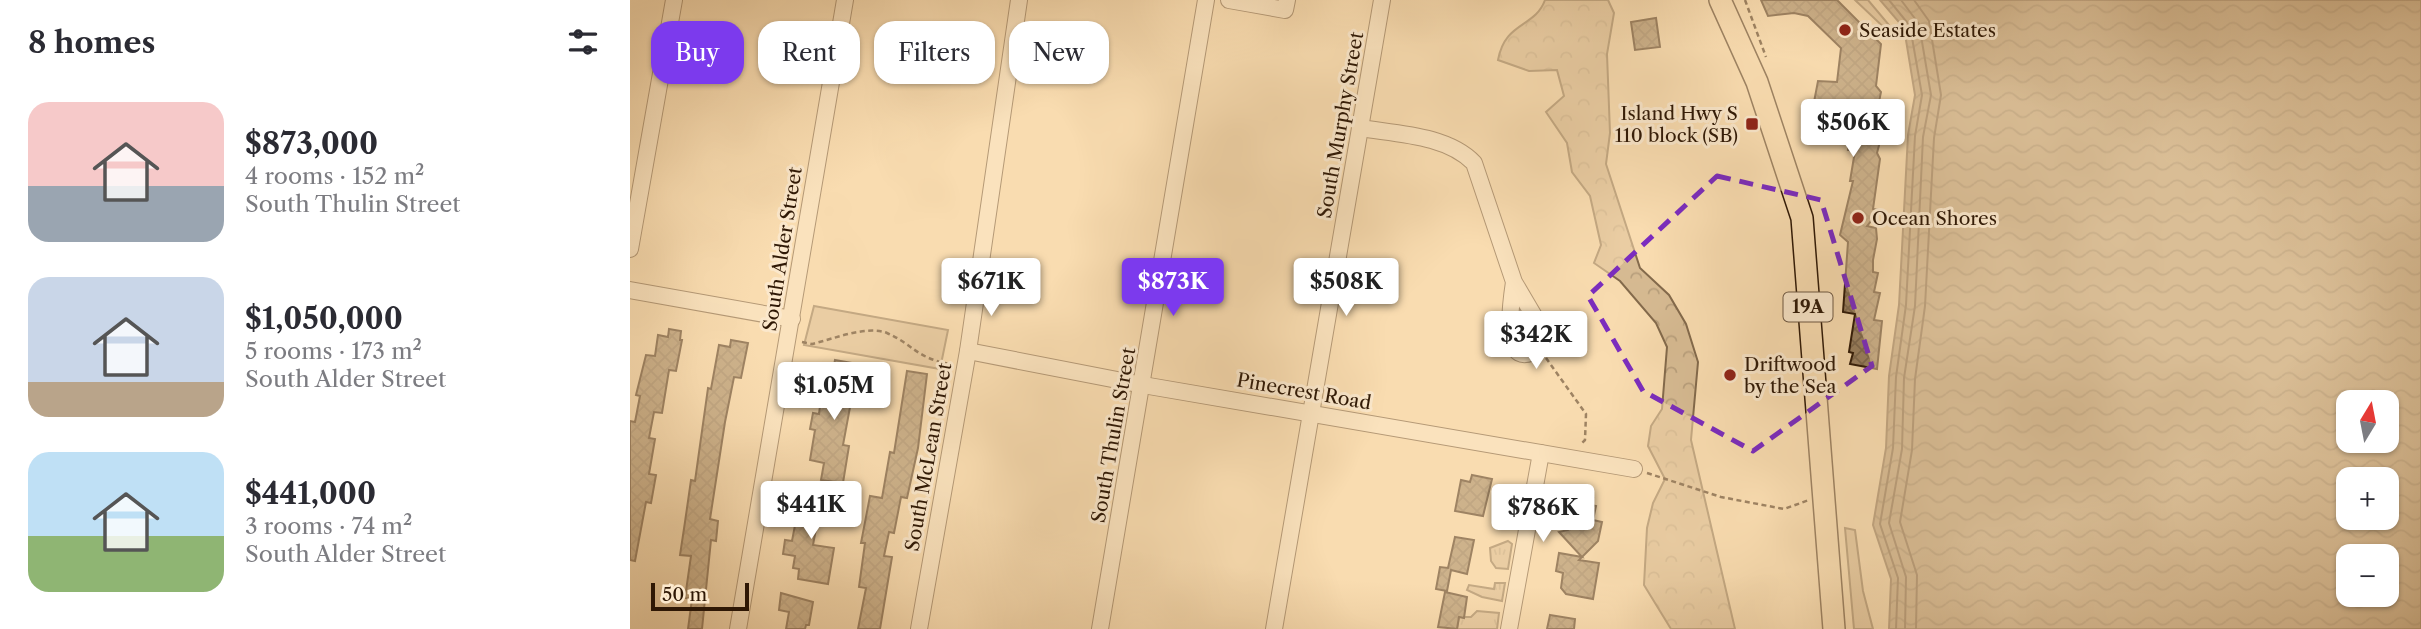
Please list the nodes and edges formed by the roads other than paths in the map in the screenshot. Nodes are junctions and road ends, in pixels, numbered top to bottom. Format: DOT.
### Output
graph roads {
  1 [pos="674,0"];
  2 [pos="845,0"];
  3 [pos="1019,0"];
  4 [pos="1206,0"];
  5 [pos="1229,0"];
  6 [pos="1382,0"];
  7 [pos="1720,0"];
  8 [pos="1286,5"];
  9 [pos="1360,128"];
  10 [pos="630,249"];
  11 [pos="1514,282"];
  12 [pos="630,290"];
  13 [pos="792,319"];
  14 [pos="967,358"];
  15 [pos="1143,385"];
  16 [pos="1311,413"];
  17 [pos="1541,453"];
  18 [pos="1634,469"];
  19 [pos="738,629"];
  20 [pos="919,629"];
  21 [pos="1100,629"];
  22 [pos="1274,629"];
  23 [pos="1509,629"];
  24 [pos="1834,629"];
  1 -- 10 [label="street"];
  2 -- 13 [label="street, South Alder Street"];
  3 -- 14 [label="street, South McLean Street"];
  4 -- 15 [label="street, South Thulin Street"];
  5 -- 8 [label="street"];
  6 -- 9 [label="street, South Murphy Street"];
  7 -- 24 [label="main road, 19A"];
  9 -- 11 [label="street"];
  9 -- 16 [label="street, South Murphy Street"];
  11 -- 11 [label="street"];
  12 -- 13 [label="street"];
  13 -- 19 [label="street, South Alder Street"];
  14 -- 15 [label="street, Pinecrest Road"];
  14 -- 20 [label="street, South McLean Street"];
  15 -- 16 [label="street, Pinecrest Road"];
  15 -- 21 [label="street, South Thulin Street"];
  16 -- 17 [label="street, Pinecrest Road"];
  16 -- 22 [label="street, South Murphy Street"];
  17 -- 18 [label="street, Pinecrest Road"];
  17 -- 23 [label="street"];
}
